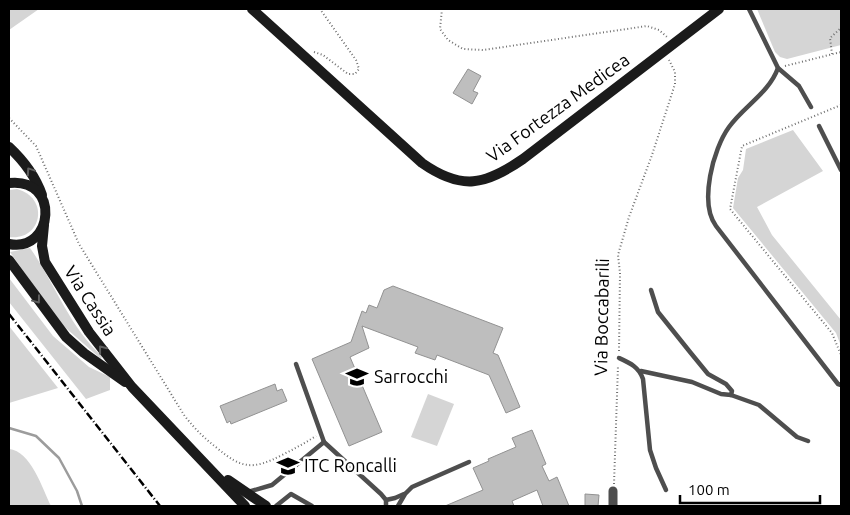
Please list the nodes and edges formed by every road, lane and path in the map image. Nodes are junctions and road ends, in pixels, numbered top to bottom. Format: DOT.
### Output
graph roads {
  1 [pos="252,9"];
  2 [pos="320,9"];
  3 [pos="442,9"];
  4 [pos="719,9"];
  5 [pos="749,9"];
  6 [pos="841,28"];
  7 [pos="672,45"];
  8 [pos="311,50"];
  9 [pos="663,52"];
  10 [pos="841,52"];
  11 [pos="832,54"];
  12 [pos="778,68"];
  13 [pos="841,105"];
  14 [pos="811,108"];
  15 [pos="9,118"];
  16 [pos="819,126"];
  17 [pos="9,146"];
  18 [pos="841,170"];
  19 [pos="9,183"];
  20 [pos="44,200"];
  21 [pos="44,225"];
  22 [pos="9,244"];
  23 [pos="9,260"];
  24 [pos="651,290"];
  25 [pos="841,355"];
  26 [pos="619,358"];
  27 [pos="296,364"];
  28 [pos="640,371"];
  29 [pos="841,385"];
  30 [pos="132,387"];
  31 [pos="731,395"];
  32 [pos="320,434"];
  33 [pos="808,441"];
  34 [pos="324,442"];
  35 [pos="201,458"];
  36 [pos="469,462"];
  37 [pos="666,490"];
  38 [pos="613,491"];
  39 [pos="245,493"];
  40 [pos="405,494"];
  41 [pos="386,500"];
  42 [pos="245,506"];
  43 [pos="266,506"];
  44 [pos="276,506"];
  45 [pos="312,506"];
  46 [pos="386,506"];
  47 [pos="398,506"];
  48 [pos="613,506"];
  1 -- 9 [label="main road, Via Fortezza Medicea"];
  2 -- 8 [label="path"];
  3 -- 7 [label="path"];
  4 -- 7 [label="main road, Via Fortezza Medicea"];
  5 -- 12 [label="lane"];
  6 -- 11 [label="path"];
  7 -- 9 [label="main road, Via Fortezza Medicea"];
  9 -- 26 [label="path, Via Boccabarili"];
  10 -- 11 [label="path"];
  11 -- 12 [label="path"];
  12 -- 14 [label="lane"];
  12 -- 29 [label="lane"];
  13 -- 25 [label="path"];
  15 -- 32 [label="path"];
  16 -- 18 [label="lane"];
  20 -- 17 [label="main road, one-way"];
  19 -- 20 [label="main road"];
  20 -- 21 [label="main road, Via Cassia"];
  21 -- 22 [label="main road"];
  30 -- 21 [label="main road, Via Cassia, one-way"];
  23 -- 30 [label="main road, Via Cassia, one-way"];
  24 -- 31 [label="lane"];
  26 -- 28 [label="lane"];
  26 -- 38 [label="path, Via Boccabarili"];
  27 -- 32 [label="lane"];
  28 -- 31 [label="lane"];
  28 -- 37 [label="lane"];
  30 -- 35 [label="main road, Via Cassia"];
  31 -- 33 [label="lane"];
  32 -- 34 [label="lane"];
  34 -- 39 [label="lane"];
  34 -- 41 [label="lane"];
  35 -- 39 [label="main road"];
  35 -- 42 [label="main road"];
  36 -- 40 [label="lane"];
  38 -- 48 [label="street"];
  39 -- 43 [label="main road"];
  40 -- 41 [label="lane"];
  40 -- 47 [label="lane"];
  41 -- 46 [label="lane"];
  44 -- 45 [label="lane"];
}
